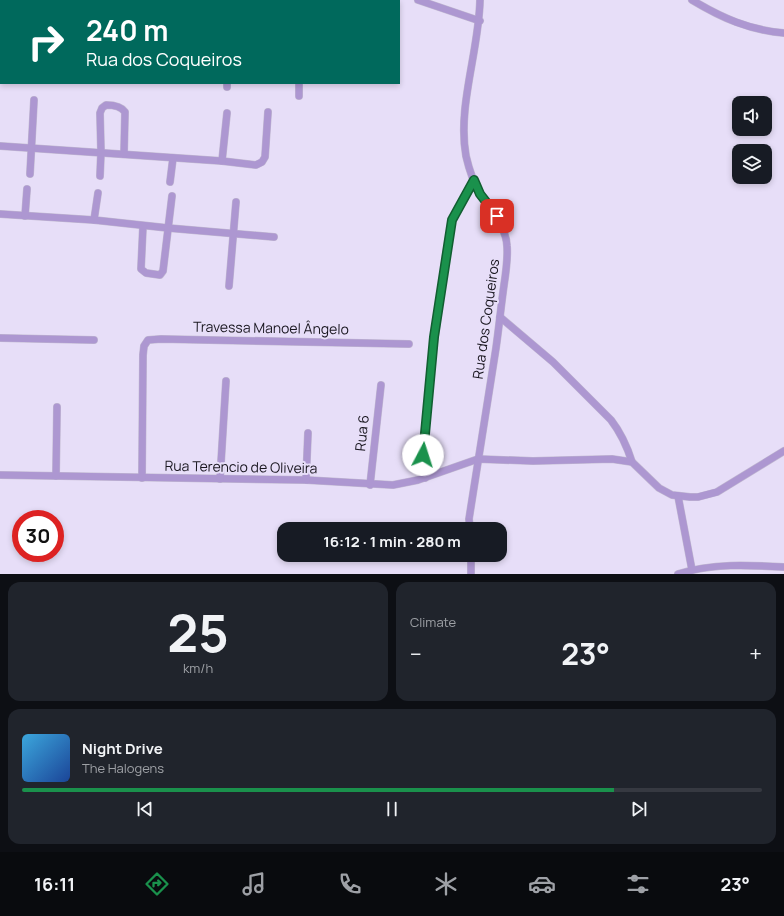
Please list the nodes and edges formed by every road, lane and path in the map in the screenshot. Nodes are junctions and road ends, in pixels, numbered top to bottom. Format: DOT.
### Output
graph roads {
  1 [pos="418,0"];
  2 [pos="480,0"];
  3 [pos="692,0"];
  4 [pos="480,20"];
  5 [pos="784,33"];
  6 [pos="299,84"];
  7 [pos="299,96"];
  8 [pos="34,100"];
  9 [pos="268,112"];
  10 [pos="227,114"];
  11 [pos="0,146"];
  12 [pos="31,148"];
  13 [pos="101,152"];
  14 [pos="124,154"];
  15 [pos="173,158"];
  16 [pos="222,161"];
  17 [pos="30,174"];
  18 [pos="100,176"];
  19 [pos="474,180"];
  20 [pos="170,182"];
  21 [pos="27,188"];
  22 [pos="98,193"];
  23 [pos="172,196"];
  24 [pos="236,202"];
  25 [pos="0,214"];
  26 [pos="25,216"];
  27 [pos="94,220"];
  28 [pos="143,226"];
  29 [pos="168,228"];
  30 [pos="234,234"];
  31 [pos="274,237"];
  32 [pos="229,286"];
  33 [pos="500,317"];
  34 [pos="0,338"];
  35 [pos="94,340"];
  36 [pos="409,344"];
  37 [pos="226,381"];
  38 [pos="380,385"];
  39 [pos="56,407"];
  40 [pos="308,433"];
  41 [pos="784,451"];
  42 [pos="478,459"];
  43 [pos="632,462"];
  44 [pos="0,475"];
  45 [pos="56,476"];
  46 [pos="142,478"];
  47 [pos="425,478"];
  48 [pos="220,479"];
  49 [pos="306,480"];
  50 [pos="370,485"];
  51 [pos="678,496"];
  52 [pos="469,522"];
  53 [pos="471,562"];
  54 [pos="784,567"];
  55 [pos="692,570"];
  56 [pos="471,574"];
  57 [pos="678,574"];
  1 -- 4 [label="street"];
  2 -- 4 [label="street, Rua dos Coqueiros"];
  3 -- 5 [label="street"];
  4 -- 19 [label="street, Rua dos Coqueiros"];
  6 -- 7 [label="street"];
  8 -- 12 [label="street"];
  9 -- 16 [label="street"];
  10 -- 16 [label="street"];
  11 -- 12 [label="street"];
  12 -- 13 [label="street"];
  12 -- 17 [label="street"];
  13 -- 14 [label="street"];
  13 -- 14 [label="street"];
  13 -- 18 [label="street"];
  14 -- 15 [label="street"];
  15 -- 16 [label="street"];
  15 -- 20 [label="street"];
  19 -- 33 [label="street, Rua dos Coqueiros"];
  19 -- 47 [label="street"];
  21 -- 26 [label="street"];
  22 -- 27 [label="street"];
  23 -- 29 [label="street"];
  24 -- 30 [label="street"];
  25 -- 26 [label="street"];
  26 -- 27 [label="street"];
  27 -- 28 [label="street"];
  28 -- 29 [label="street"];
  28 -- 29 [label="street"];
  29 -- 30 [label="street"];
  30 -- 31 [label="street"];
  30 -- 32 [label="street"];
  33 -- 42 [label="street, Rua dos Coqueiros"];
  33 -- 43 [label="street"];
  34 -- 35 [label="street"];
  36 -- 46 [label="street, Travessa Manoel Ângelo"];
  37 -- 48 [label="street"];
  38 -- 50 [label="street, Rua 6"];
  39 -- 45 [label="street"];
  40 -- 49 [label="street"];
  41 -- 51 [label="street"];
  42 -- 43 [label="street"];
  42 -- 47 [label="street, Rua Terencio de Oliveira"];
  42 -- 52 [label="street, Rua dos Coqueiros"];
  43 -- 51 [label="street"];
  44 -- 45 [label="street, Rua Terencio de Oliveira"];
  45 -- 46 [label="street, Rua Terencio de Oliveira"];
  46 -- 48 [label="street, Rua Terencio de Oliveira"];
  47 -- 50 [label="street, Rua Terencio de Oliveira"];
  48 -- 49 [label="street, Rua Terencio de Oliveira"];
  49 -- 50 [label="street, Rua Terencio de Oliveira"];
  51 -- 55 [label="street"];
  53 -- 56 [label="street"];
  54 -- 55 [label="street"];
  55 -- 57 [label="street"];
}
